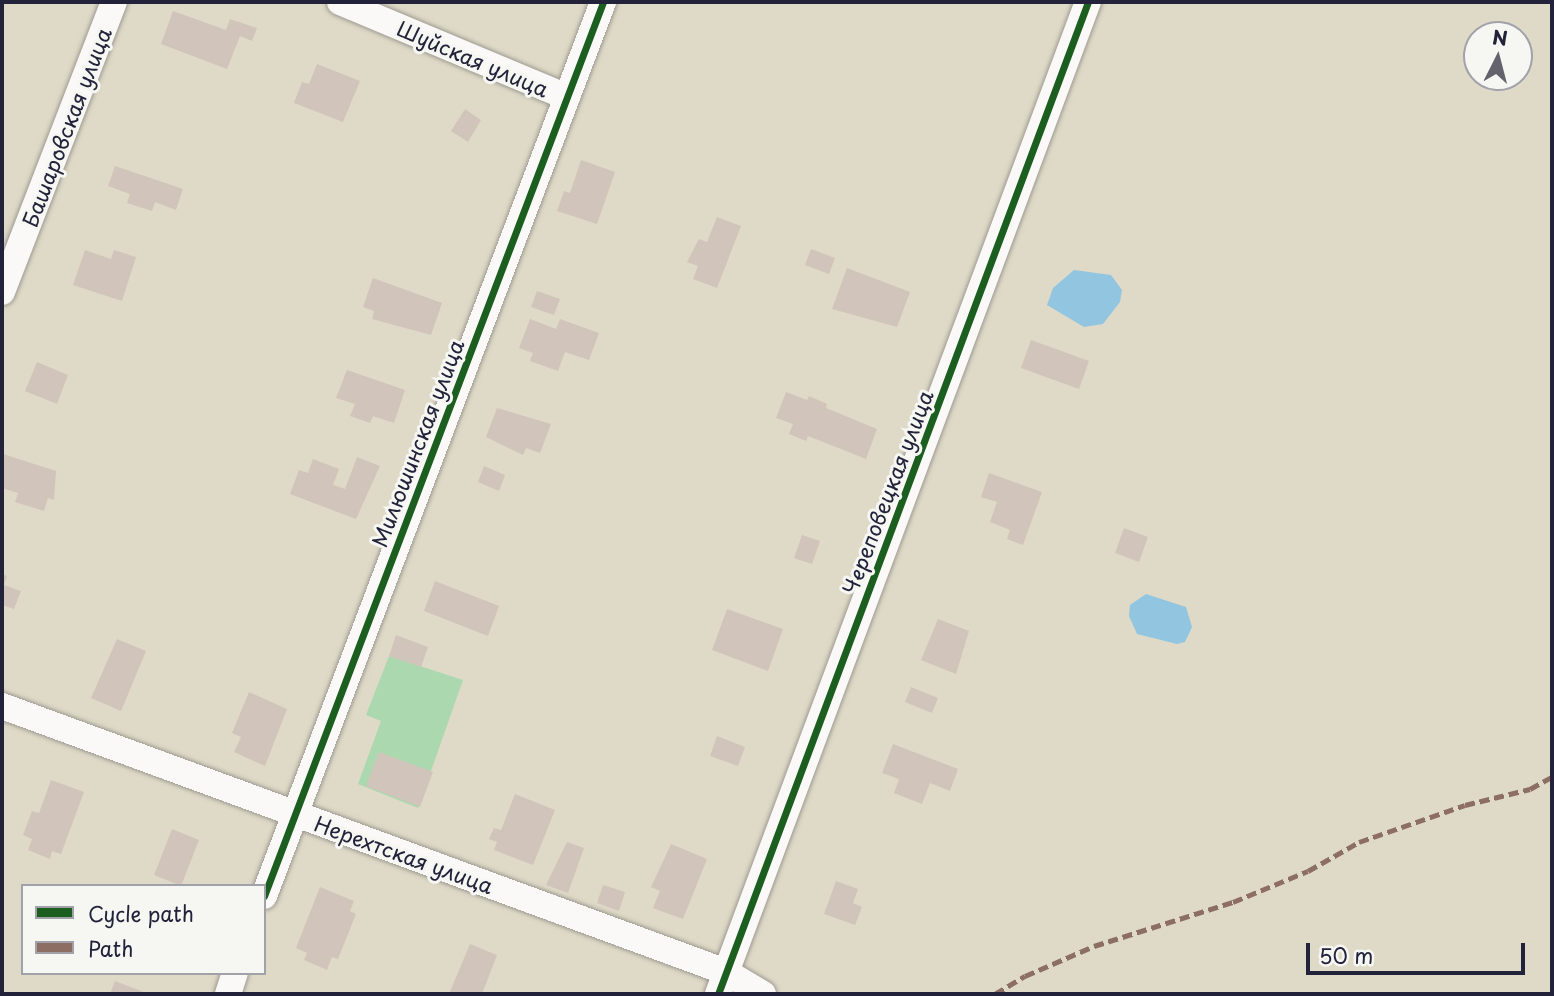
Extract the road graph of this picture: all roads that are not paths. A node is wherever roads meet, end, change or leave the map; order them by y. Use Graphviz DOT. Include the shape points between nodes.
graph roads {
  1 [pos="114,2"];
  2 [pos="340,2"];
  3 [pos="603,2"];
  4 [pos="1088,2"];
  5 [pos="567,97"];
  6 [pos="2,292"];
  7 [pos="2,706"];
  8 [pos="295,815"];
  9 [pos="266,891"];
  10 [pos="235,975"];
  11 [pos="722,983"];
  12 [pos="228,994"];
  13 [pos="763,994"];
  1 -- 6 [label="street, Башаровская улица"];
  2 -- 5 [label="street, Шуйская улица"];
  3 -- 5 [label="street, Милюшинская улица"];
  4 -- 11 [label="street, Череповецкая улица"];
  5 -- 8 [label="street, Милюшинская улица"];
  7 -- 8 [label="street, Нерехтская улица"];
  8 -- 9 [label="street, Милюшинская улица"];
  8 -- 11 [label="street, Нерехтская улица"];
  10 -- 12 [label="street"];
  11 -- 13 [label="street, Нерехтская улица"];
}
